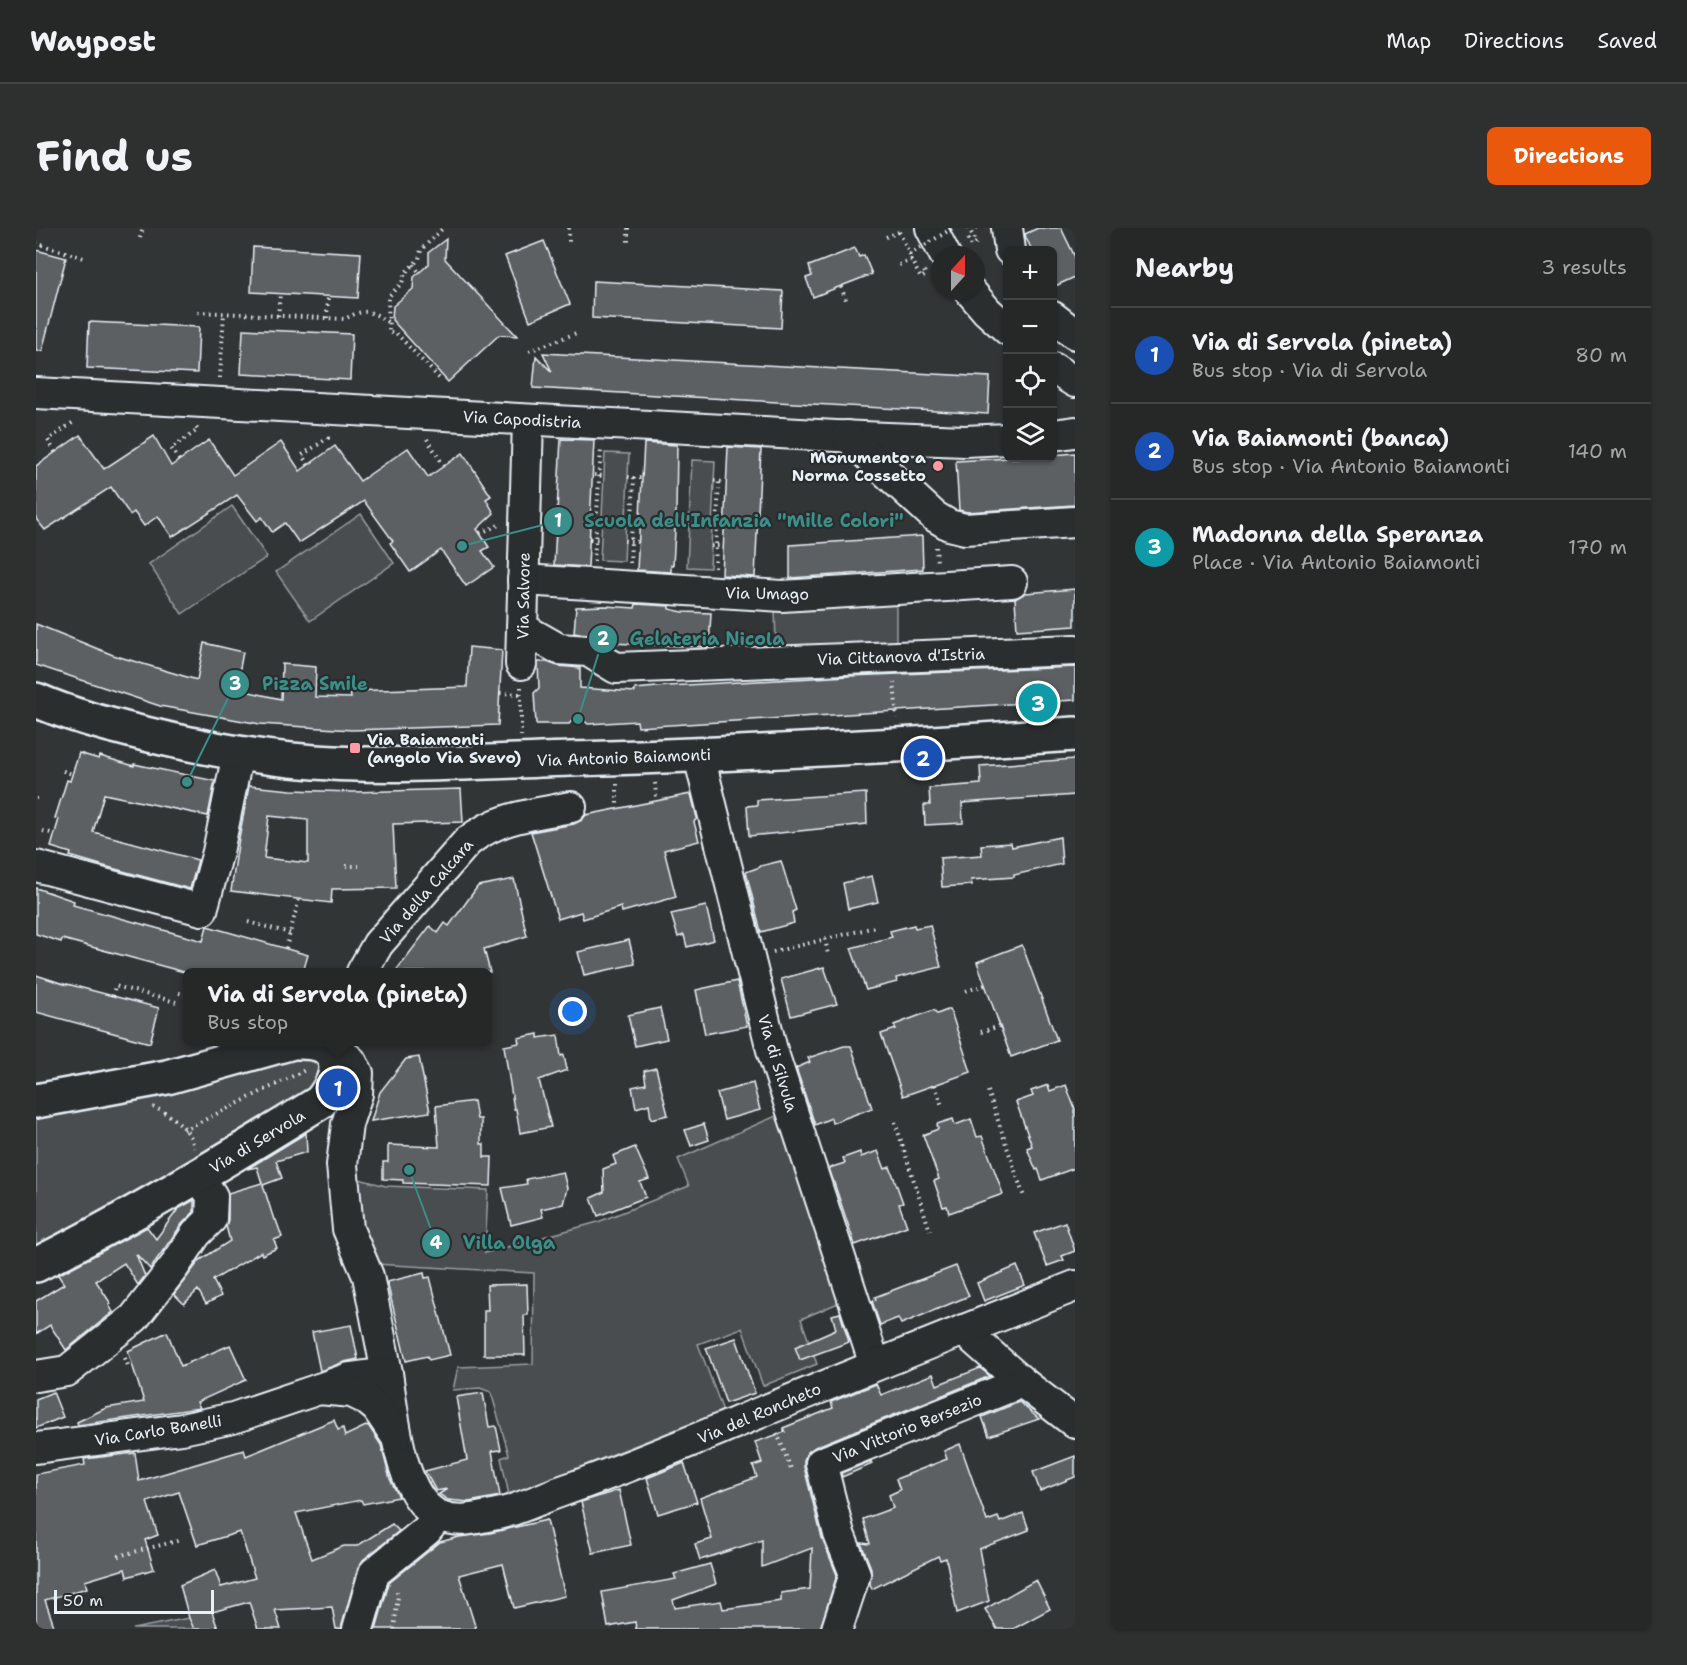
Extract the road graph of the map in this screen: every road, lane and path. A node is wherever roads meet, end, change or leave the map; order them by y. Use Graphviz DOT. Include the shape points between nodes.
graph roads {
  1 [pos="143,228"];
  2 [pos="443,228"];
  3 [pos="569,228"];
  4 [pos="628,228"];
  5 [pos="953,228"];
  6 [pos="961,228"];
  7 [pos="968,228"];
  8 [pos="1007,228"];
  9 [pos="886,237"];
  10 [pos="921,237"];
  11 [pos="140,238"];
  12 [pos="36,243"];
  13 [pos="628,245"];
  14 [pos="569,246"];
  15 [pos="1009,246"];
  16 [pos="927,258"];
  17 [pos="87,259"];
  18 [pos="413,264"];
  19 [pos="899,265"];
  20 [pos="419,272"];
  21 [pos="841,286"];
  22 [pos="280,294"];
  23 [pos="328,296"];
  24 [pos="978,300"];
  25 [pos="847,302"];
  26 [pos="198,312"];
  27 [pos="224,313"];
  28 [pos="278,316"];
  29 [pos="327,318"];
  30 [pos="1057,320"];
  31 [pos="389,323"];
  32 [pos="1003,325"];
  33 [pos="579,332"];
  34 [pos="1075,334"];
  35 [pos="529,351"];
  36 [pos="1057,371"];
  37 [pos="439,378"];
  38 [pos="1075,382"];
  39 [pos="220,384"];
  40 [pos="36,393"];
  41 [pos="77,420"];
  42 [pos="528,420"];
  43 [pos="198,430"];
  44 [pos="1075,432"];
  45 [pos="1057,434"];
  46 [pos="425,436"];
  47 [pos="848,436"];
  48 [pos="328,438"];
  49 [pos="1003,439"];
  50 [pos="601,444"];
  51 [pos="55,452"];
  52 [pos="179,460"];
  53 [pos="308,465"];
  54 [pos="444,466"];
  55 [pos="628,477"];
  56 [pos="634,478"];
  57 [pos="641,478"];
  58 [pos="719,482"];
  59 [pos="1075,522"];
  60 [pos="593,539"];
  61 [pos="602,540"];
  62 [pos="624,541"];
  63 [pos="631,542"];
  64 [pos="638,542"];
  65 [pos="711,546"];
  66 [pos="719,546"];
  67 [pos="936,546"];
  68 [pos="593,568"];
  69 [pos="629,570"];
  70 [pos="714,577"];
  71 [pos="523,580"];
  72 [pos="1012,582"];
  73 [pos="939,586"];
  74 [pos="522,628"];
  75 [pos="1075,650"];
  76 [pos="899,656"];
  77 [pos="521,679"];
  78 [pos="500,693"];
  79 [pos="36,700"];
  80 [pos="897,719"];
  81 [pos="1075,734"];
  82 [pos="521,737"];
  83 [pos="238,753"];
  84 [pos="699,756"];
  85 [pos="63,771"];
  86 [pos="72,774"];
  87 [pos="654,776"];
  88 [pos="616,777"];
  89 [pos="656,797"];
  90 [pos="617,804"];
  91 [pos="571,807"];
  92 [pos="43,831"];
  93 [pos="55,834"];
  94 [pos="36,866"];
  95 [pos="346,866"];
  96 [pos="359,866"];
  97 [pos="299,899"];
  98 [pos="248,922"];
  99 [pos="875,927"];
  100 [pos="290,933"];
  101 [pos="825,939"];
  102 [pos="286,948"];
  103 [pos="828,954"];
  104 [pos="749,958"];
  105 [pos="365,968"];
  106 [pos="985,985"];
  107 [pos="966,991"];
  108 [pos="179,993"];
  109 [pos="183,994"];
  110 [pos="113,996"];
  111 [pos="176,1002"];
  112 [pos="1000,1026"];
  113 [pos="981,1032"];
  114 [pos="276,1046"];
  115 [pos="322,1052"];
  116 [pos="935,1084"];
  117 [pos="988,1091"];
  118 [pos="36,1101"];
  119 [pos="151,1106"];
  120 [pos="942,1106"];
  121 [pos="895,1122"];
  122 [pos="184,1130"];
  123 [pos="197,1165"];
  124 [pos="1024,1197"];
  125 [pos="930,1231"];
  126 [pos="36,1265"];
  127 [pos="1075,1286"];
  128 [pos="963,1330"];
  129 [pos="875,1365"];
  130 [pos="387,1373"];
  131 [pos="36,1376"];
  132 [pos="1022,1382"];
  133 [pos="319,1389"];
  134 [pos="767,1409"];
  135 [pos="1075,1423"];
  136 [pos="397,1438"];
  137 [pos="36,1448"];
  138 [pos="791,1469"];
  139 [pos="438,1516"];
  140 [pos="181,1540"];
  141 [pos="118,1556"];
  142 [pos="358,1629"];
  143 [pos="837,1629"];
  1 -- 11 [label="path"];
  2 -- 18 [label="path"];
  3 -- 14 [label="path"];
  4 -- 13 [label="path"];
  5 -- 9 [label="path, bridge" via="910,254 899,232"];
  6 -- 7 [label="path" via="972,246 977,242"];
  8 -- 15 [label="street"];
  10 -- 16 [label="street"];
  10 -- 16 [label="path"];
  12 -- 17 [label="path"];
  16 -- 19 [label="path" via="926,275 921,278 911,260"];
  18 -- 20 [label="path"];
  18 -- 31 [label="path" via="388,297"];
  21 -- 25 [label="path"];
  22 -- 28 [label="path"];
  23 -- 29 [label="path"];
  24 -- 32 [label="street"];
  26 -- 27 [label="path"];
  27 -- 28 [label="path"];
  27 -- 39 [label="path"];
  28 -- 29 [label="path"];
  29 -- 31 [label="path" via="345,319 358,311 369,311"];
  30 -- 34 [label="street"];
  31 -- 37 [label="path" via="389,333 396,333"];
  33 -- 35 [label="path"];
  36 -- 38 [label="street"];
  40 -- 42 [label="street, Via Capodistria"];
  41 -- 51 [label="path" via="48,440"];
  42 -- 47 [label="street, Via Capodistria"];
  42 -- 71 [label="street, Via Salvore"];
  43 -- 52 [label="path" via="171,448"];
  44 -- 45 [label="street"];
  46 -- 54 [label="path"];
  47 -- 49 [label="street, Via Capodistria"];
  47 -- 59 [label="street" via="934,516 949,525 965,529"];
  48 -- 53 [label="path" via="302,455"];
  50 -- 60 [label="path"];
  55 -- 56 [label="path"];
  56 -- 57 [label="path"];
  56 -- 63 [label="path"];
  58 -- 66 [label="path"];
  60 -- 61 [label="path"];
  60 -- 68 [label="path"];
  62 -- 63 [label="path"];
  63 -- 64 [label="path"];
  63 -- 69 [label="path"];
  65 -- 66 [label="path"];
  66 -- 70 [label="path"];
  67 -- 73 [label="path"];
  71 -- 73 [label="street, Via Umago" via="782,596"];
  71 -- 74 [label="street, Via Salvore"];
  72 -- 73 [label="street, Via Umago"];
  74 -- 76 [label="street, Via Cittanova d'Istria" via="558,649 588,651 616,668"];
  74 -- 77 [label="street, Via Salvore"];
  75 -- 76 [label="street, Via Cittanova d'Istria"];
  76 -- 80 [label="path" via="902,682 892,682"];
  77 -- 78 [label="path"];
  77 -- 82 [label="path"];
  79 -- 83 [label="main road, Via Antonio Baiamonti" via="95,722"];
  81 -- 84 [label="main road, Via Antonio Baiamonti"];
  83 -- 84 [label="main road, Via Antonio Baiamonti" via="291,760 398,764"];
  83 -- 94 [label="street" via="202,910"];
  84 -- 104 [label="street, Via di Silvula"];
  85 -- 86 [label="path"];
  87 -- 89 [label="path"];
  88 -- 90 [label="path"];
  91 -- 105 [label="street, Via della Calcara" via="512,818 479,832 385,936"];
  92 -- 93 [label="path"];
  95 -- 96 [label="path"];
  97 -- 100 [label="path"];
  98 -- 100 [label="path"];
  99 -- 101 [label="path"];
  100 -- 102 [label="path"];
  101 -- 103 [label="path"];
  101 -- 104 [label="path"];
  104 -- 129 [label="street, Via di Silvula" via="772,1050"];
  106 -- 107 [label="path"];
  108 -- 109 [label="path"];
  110 -- 111 [label="path" via="115,986"];
  112 -- 113 [label="path"];
  114 -- 118 [label="main road" via="167,1077"];
  115 -- 122 [label="path"];
  115 -- 123 [label="main road, Via di Servola" via="334,1059 336,1074 320,1102"];
  115 -- 130 [label="street" via="338,1051 351,1060 358,1073 342,1165 348,1229 368,1276"];
  116 -- 120 [label="path"];
  117 -- 124 [label="path"];
  119 -- 122 [label="path" via="170,1114"];
  121 -- 125 [label="path"];
  122 -- 123 [label="path" via="193,1139"];
  123 -- 126 [label="main road, Via di Servola" via="93,1236"];
  123 -- 131 [label="street" via="212,1197 211,1219 134,1318 67,1371"];
  127 -- 128 [label="street, Via del Roncheto"];
  128 -- 129 [label="street, Via del Roncheto"];
  128 -- 132 [label="street"];
  129 -- 134 [label="street, Via del Roncheto"];
  130 -- 133 [label="street" via="350,1378"];
  130 -- 136 [label="street"];
  132 -- 135 [label="street"];
  132 -- 143 [label="street, Via Vittorio Bersezio" via="821,1463 839,1534 855,1574"];
  133 -- 136 [label="street, Via Carlo Banelli" via="352,1392 366,1399 377,1408"];
  133 -- 137 [label="street, Via Carlo Banelli" via="233,1418 182,1430"];
  134 -- 138 [label="path"];
  134 -- 139 [label="street, Via del Roncheto" via="617,1472 504,1512 462,1521"];
  136 -- 139 [label="street" via="411,1485"];
  139 -- 142 [label="street" via="427,1530 374,1573"];
  140 -- 141 [label="path"];
}
